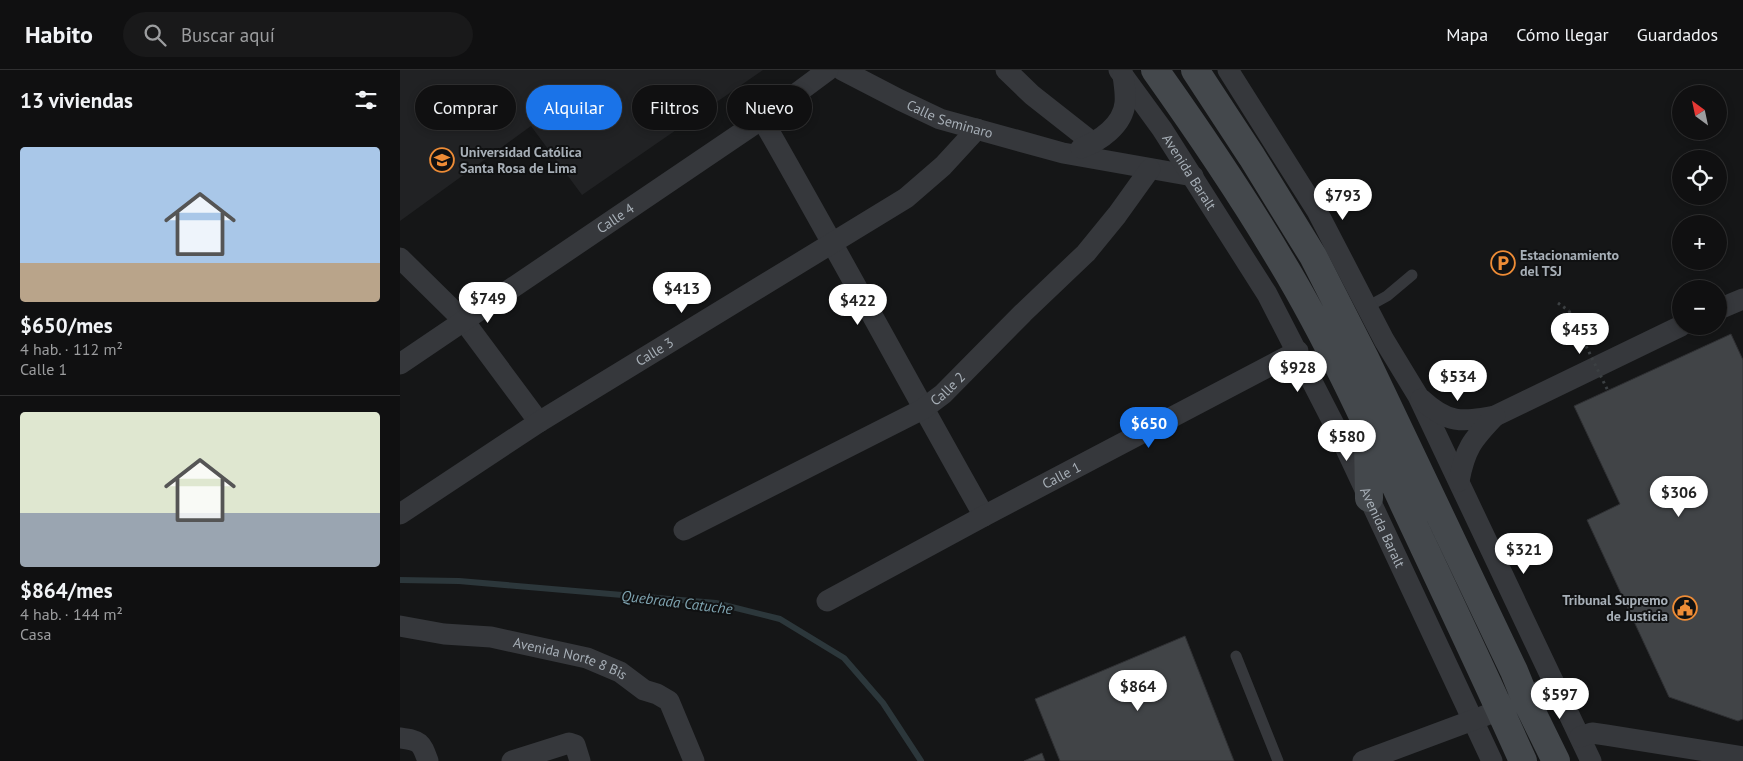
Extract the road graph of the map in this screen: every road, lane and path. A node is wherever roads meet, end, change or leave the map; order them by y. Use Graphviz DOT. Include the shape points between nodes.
graph roads {
  1 [pos="828,70"];
  2 [pos="842,70"];
  3 [pos="1006,70"];
  4 [pos="1155,70"];
  5 [pos="1195,70"];
  6 [pos="1228,70"];
  7 [pos="1121,72"];
  8 [pos="808,85"];
  9 [pos="976,129"];
  10 [pos="747,130"];
  11 [pos="768,130"];
  12 [pos="1093,143"];
  13 [pos="1063,153"];
  14 [pos="1150,169"];
  15 [pos="1193,176"];
  16 [pos="833,242"];
  17 [pos="400,258"];
  18 [pos="1412,275"];
  19 [pos="1743,299"];
  20 [pos="1558,303"];
  21 [pos="1727,306"];
  22 [pos="1367,307"];
  23 [pos="464,321"];
  24 [pos="1672,331"];
  25 [pos="1298,351"];
  26 [pos="400,364"];
  27 [pos="1608,390"];
  28 [pos="1418,396"];
  29 [pos="924,409"];
  30 [pos="1494,416"];
  31 [pos="539,422"];
  32 [pos="1368,426"];
  33 [pos="1459,481"];
  34 [pos="1369,498"];
  35 [pos="400,514"];
  36 [pos="984,516"];
  37 [pos="684,530"];
  38 [pos="827,601"];
  39 [pos="400,626"];
  40 [pos="1236,656"];
  41 [pos="1555,684"];
  42 [pos="1526,698"];
  43 [pos="1500,710"];
  44 [pos="1471,720"];
  45 [pos="1580,737"];
  46 [pos="400,738"];
  47 [pos="1743,757"];
  48 [pos="428,761"];
  49 [pos="512,761"];
  50 [pos="580,761"];
  51 [pos="694,761"];
  52 [pos="1278,761"];
  53 [pos="1363,761"];
  54 [pos="1492,761"];
  55 [pos="1523,761"];
  56 [pos="1556,761"];
  57 [pos="1591,761"];
  1 -- 8 [label="street, Calle 4"];
  2 -- 9 [label="street, Calle Seminaro" via="940,119"];
  3 -- 12 [label="street"];
  4 -- 32 [label="main road, Avenida Baralt" via="1282,261"];
  5 -- 42 [label="main road" via="1313,256 1416,463"];
  6 -- 22 [label="street" via="1316,211"];
  7 -- 12 [label="street" via="1125,102 1122,116"];
  7 -- 15 [label="street, Avenida Baralt"];
  9 -- 13 [label="street, Calle Seminaro"];
  9 -- 16 [label="street, Calle 3" via="943,166 906,198"];
  10 -- 23 [label="street, Calle 4"];
  11 -- 16 [label="street"];
  12 -- 13 [label="street"];
  13 -- 14 [label="street, Calle Seminaro"];
  14 -- 15 [label="street, Calle Seminaro"];
  14 -- 29 [label="street, Calle 2" via="1086,253"];
  15 -- 25 [label="street, Avenida Baralt" via="1267,294"];
  16 -- 29 [label="street"];
  16 -- 31 [label="street, Calle 3"];
  17 -- 23 [label="street"];
  18 -- 22 [label="lane" via="1388,296"];
  19 -- 21 [label="street"];
  20 -- 27 [label="path, bridge" via="1569,311"];
  22 -- 28 [label="street"];
  23 -- 26 [label="street, Calle 4"];
  23 -- 31 [label="street"];
  24 -- 30 [label="street"];
  25 -- 34 [label="street, Avenida Baralt"];
  25 -- 36 [label="street, Calle 1"];
  28 -- 30 [label="street" via="1434,411 1452,419 1468,421"];
  28 -- 33 [label="street"];
  29 -- 36 [label="street"];
  29 -- 37 [label="street, Calle 2"];
  30 -- 33 [label="street" via="1466,453"];
  31 -- 35 [label="street, Calle 3"];
  32 -- 34 [label="main road"];
  32 -- 43 [label="main road, Avenida Baralt"];
  33 -- 41 [label="street"];
  34 -- 44 [label="street, Avenida Baralt"];
  36 -- 38 [label="street, Calle 1"];
  39 -- 51 [label="street, Avenida Norte 8 Bis" via="444,634 491,636 587,658 620,672 644,690 669,701"];
  40 -- 52 [label="lane"];
  41 -- 42 [label="street"];
  41 -- 45 [label="street"];
  42 -- 43 [label="street"];
  42 -- 56 [label="main road"];
  43 -- 44 [label="street"];
  43 -- 55 [label="main road, Avenida Baralt"];
  44 -- 53 [label="street"];
  44 -- 54 [label="street, Avenida Baralt"];
  45 -- 47 [label="street" via="1592,733 1606,734"];
  45 -- 57 [label="street"];
  46 -- 48 [label="street" via="422,744"];
  49 -- 50 [label="street" via="569,743 575,745"];
}
